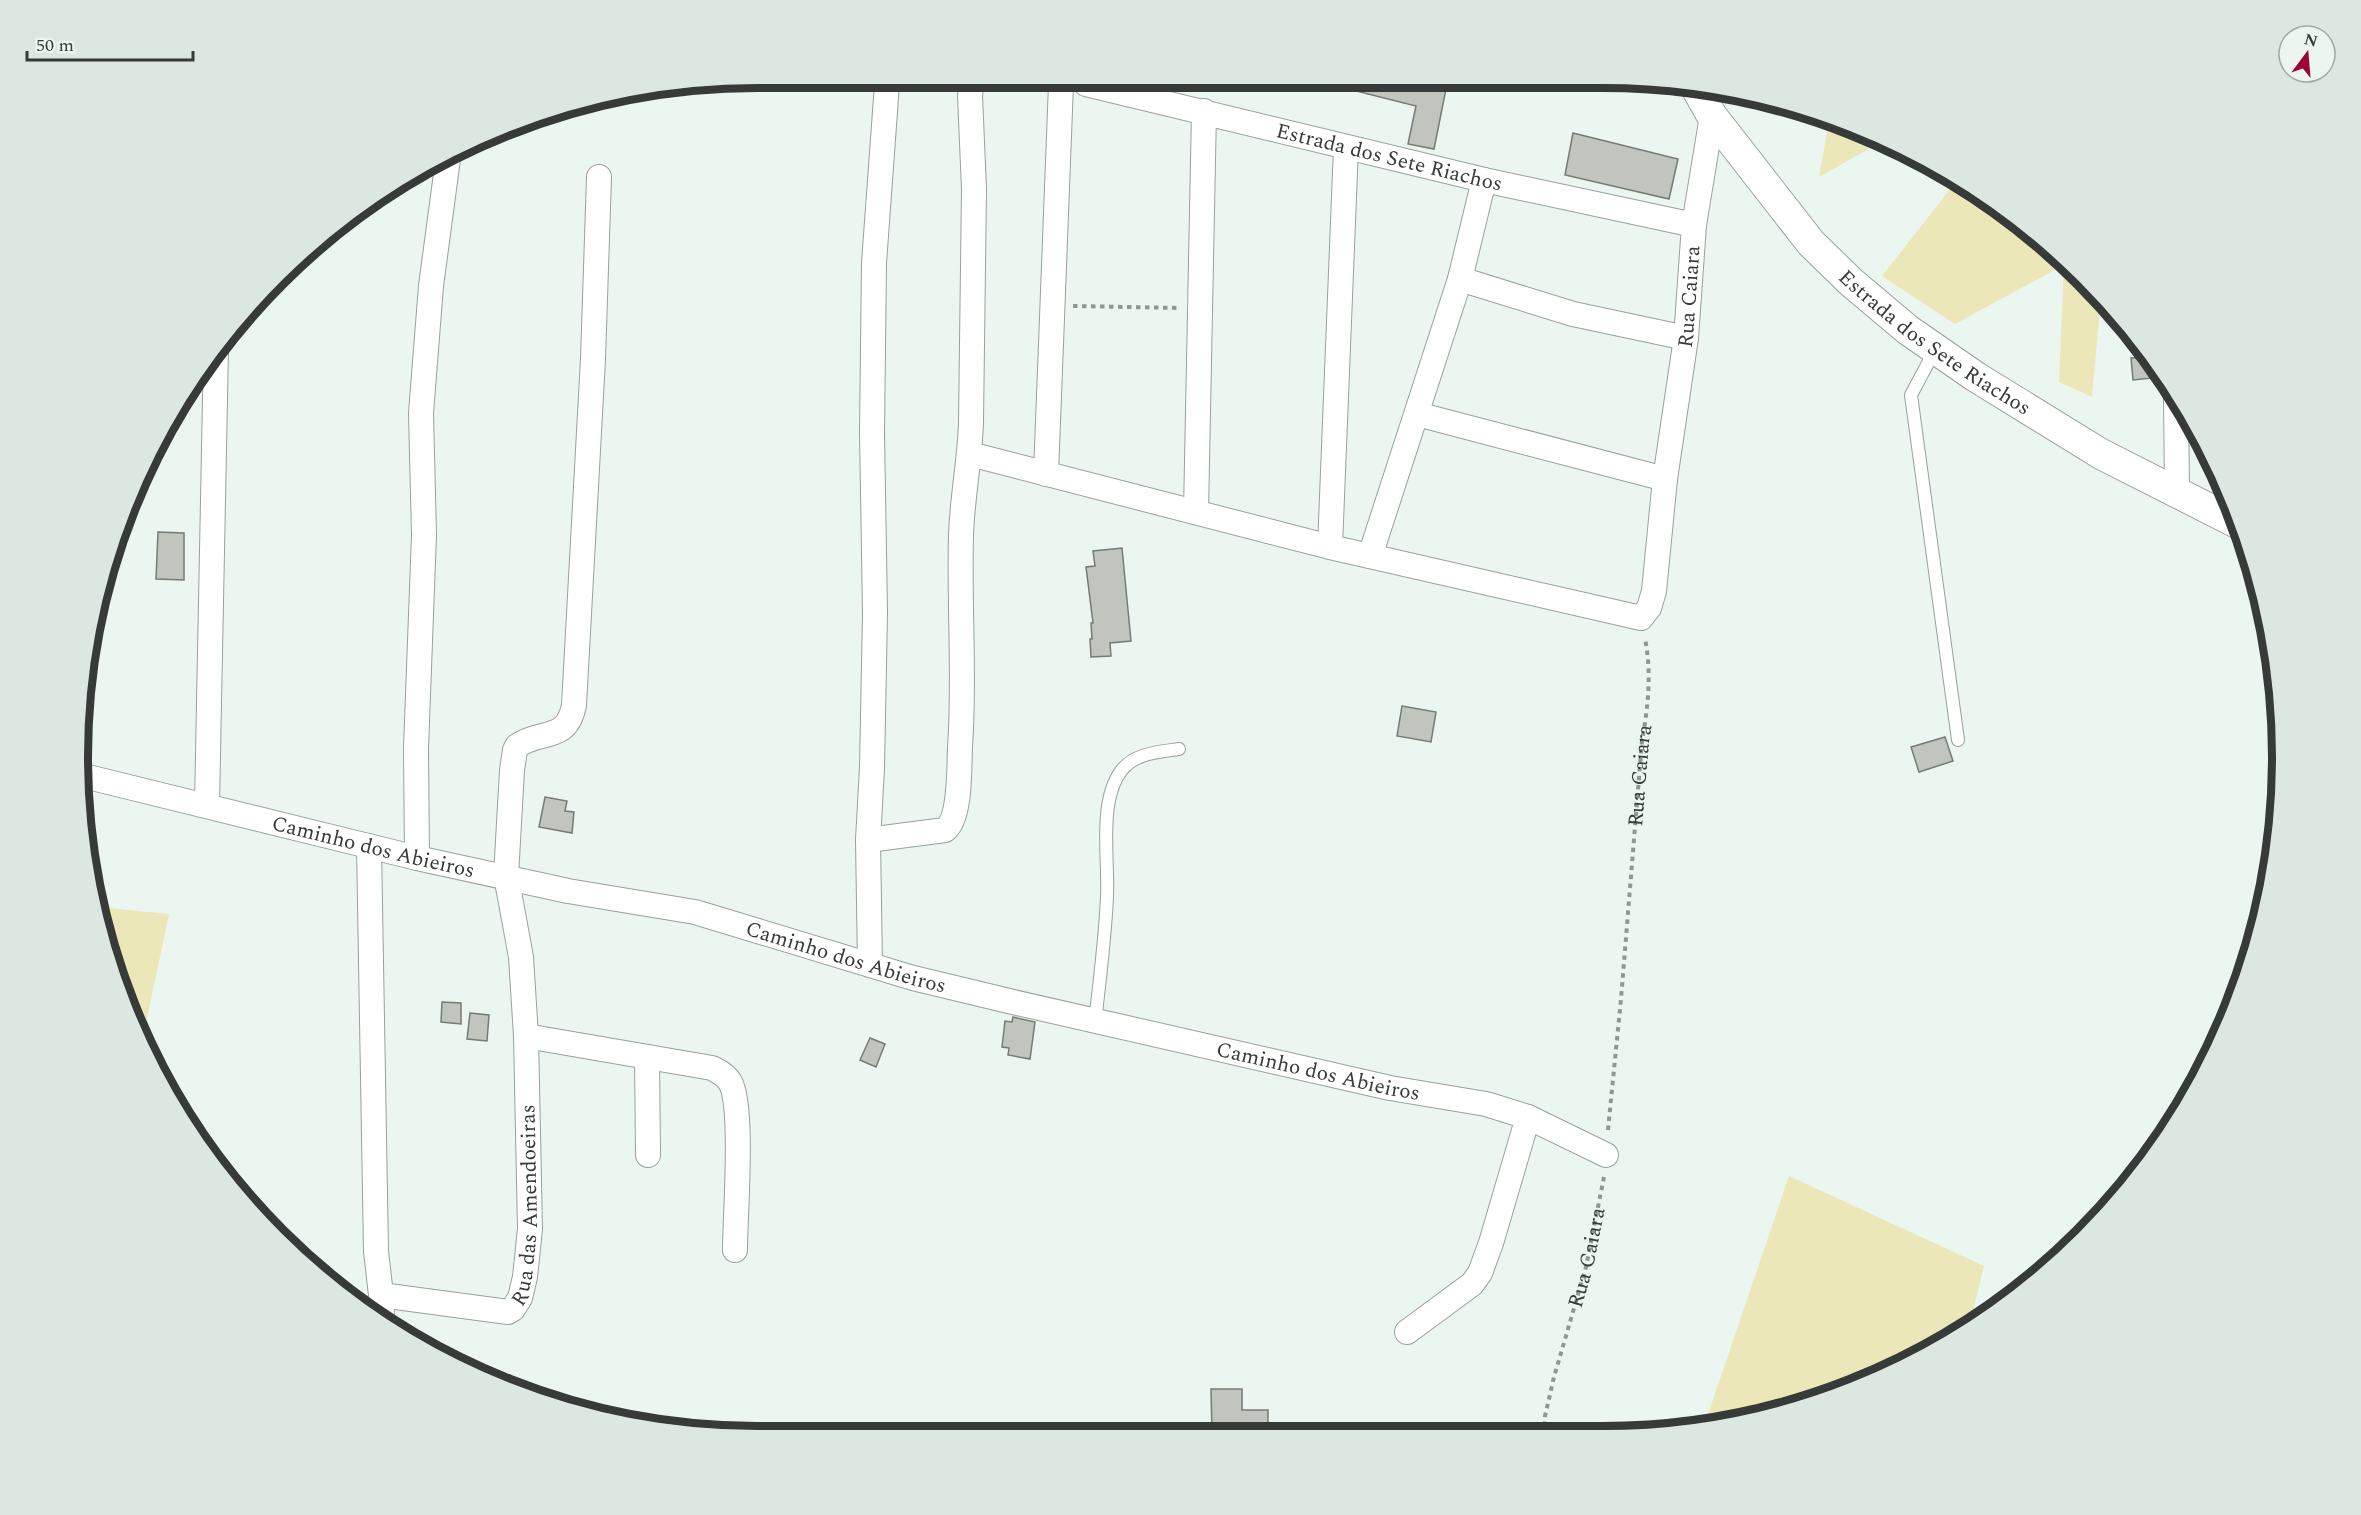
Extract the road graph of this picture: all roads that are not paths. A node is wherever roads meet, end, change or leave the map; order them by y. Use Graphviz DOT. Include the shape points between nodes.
graph roads {
  1 [pos="887,88"];
  2 [pos="971,88"];
  3 [pos="1061,88"];
  4 [pos="1103,88"];
  5 [pos="1700,96"];
  6 [pos="1204,111"];
  7 [pos="1712,116"];
  8 [pos="1346,147"];
  9 [pos="447,165"];
  10 [pos="599,177"];
  11 [pos="1484,180"];
  12 [pos="1694,225"];
  13 [pos="1460,279"];
  14 [pos="1686,339"];
  15 [pos="1935,349"];
  16 [pos="216,366"];
  17 [pos="2176,412"];
  18 [pos="1417,414"];
  19 [pos="970,454"];
  20 [pos="1046,474"];
  21 [pos="1665,479"];
  22 [pos="2177,493"];
  23 [pos="1196,512"];
  24 [pos="2228,519"];
  25 [pos="1330,547"];
  26 [pos="1370,556"];
  27 [pos="1958,740"];
  28 [pos="1179,749"];
  29 [pos="89,777"];
  30 [pos="207,805"];
  31 [pos="868,840"];
  32 [pos="369,846"];
  33 [pos="417,858"];
  34 [pos="506,876"];
  35 [pos="870,965"];
  36 [pos="1095,1021"];
  37 [pos="526,1036"];
  38 [pos="647,1057"];
  39 [pos="1528,1117"];
  40 [pos="648,1155"];
  41 [pos="1606,1155"];
  42 [pos="735,1250"];
  43 [pos="382,1307"];
  44 [pos="1407,1332"];
  1 -- 31 [label="street" via="874,263 875,614"];
  2 -- 19 [label="street" via="974,189"];
  3 -- 20 [label="street"];
  4 -- 6 [label="street, Estrada dos Sete Riachos"];
  5 -- 7 [label="street, Estrada dos Sete Riachos"];
  6 -- 8 [label="street, Estrada dos Sete Riachos"];
  6 -- 23 [label="street"];
  7 -- 12 [label="street, Rua Caiara"];
  7 -- 15 [label="street, Estrada dos Sete Riachos" via="1811,243 1851,282"];
  8 -- 11 [label="street, Estrada dos Sete Riachos"];
  8 -- 25 [label="street"];
  9 -- 33 [label="street" via="431,286 422,413 424,535 416,748"];
  10 -- 34 [label="street, Rua das Amendoeiras" via="574,705 570,720 562,729 521,743 515,750"];
  11 -- 12 [label="street, Estrada dos Sete Riachos"];
  11 -- 13 [label="street"];
  12 -- 14 [label="street, Rua Caiara"];
  13 -- 14 [label="street" via="1573,314"];
  13 -- 18 [label="street"];
  14 -- 21 [label="street, Rua Caiara"];
  15 -- 22 [label="street, Estrada dos Sete Riachos" via="2101,454"];
  15 -- 27 [label="lane" via="1911,395"];
  16 -- 30 [label="street"];
  17 -- 22 [label="street"];
  18 -- 21 [label="street"];
  18 -- 26 [label="street"];
  19 -- 20 [label="street"];
  19 -- 31 [label="street" via="963,498 962,713 954,819 939,831"];
  20 -- 23 [label="street"];
  21 -- 26 [label="street, Rua Caiara" via="1654,591 1641,618"];
  22 -- 24 [label="street, Estrada dos Sete Riachos"];
  23 -- 25 [label="street"];
  25 -- 26 [label="street"];
  28 -- 36 [label="lane" via="1145,754 1130,762 1114,783 1109,800 1107,897"];
  29 -- 30 [label="street, Caminho dos Abieiros"];
  30 -- 32 [label="street, Caminho dos Abieiros"];
  31 -- 35 [label="street"];
  32 -- 33 [label="street, Caminho dos Abieiros"];
  32 -- 43 [label="street, Rua das Amendoeiras" via="376,1251"];
  33 -- 34 [label="street, Caminho dos Abieiros"];
  34 -- 35 [label="street, Caminho dos Abieiros" via="568,891 695,912"];
  34 -- 37 [label="street, Rua das Amendoeiras" via="521,957"];
  35 -- 36 [label="street, Caminho dos Abieiros"];
  36 -- 39 [label="street, Caminho dos Abieiros" via="1390,1088 1486,1104"];
  37 -- 38 [label="street"];
  37 -- 43 [label="street, Rua das Amendoeiras" via="530,1229 525,1277 517,1304 501,1313"];
  38 -- 40 [label="street"];
  38 -- 42 [label="street" via="712,1068 731,1083 737,1121"];
  39 -- 41 [label="street, Caminho dos Abieiros"];
  39 -- 44 [label="street" via="1480,1273 1472,1284"];
}
